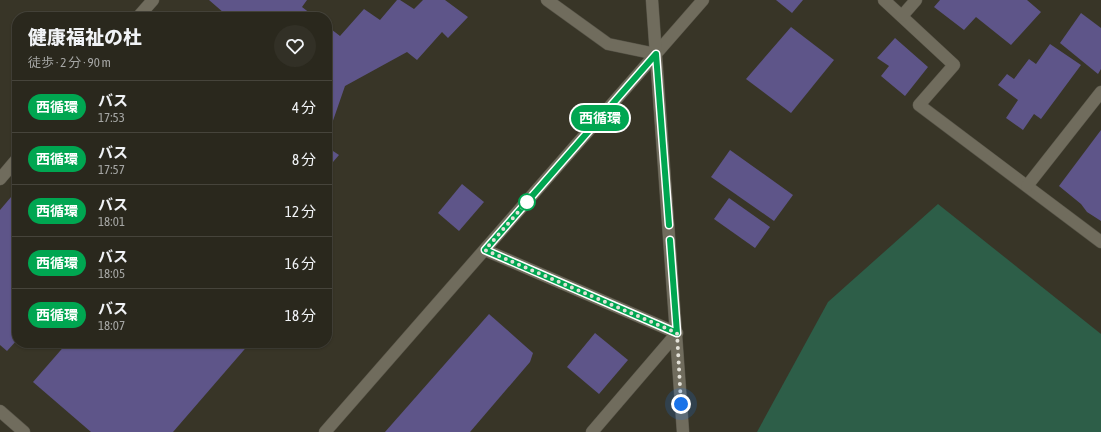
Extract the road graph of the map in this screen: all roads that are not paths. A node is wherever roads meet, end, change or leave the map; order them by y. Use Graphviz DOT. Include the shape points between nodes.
graph roads {
  1 [pos="153,0"];
  2 [pos="547,0"];
  3 [pos="652,0"];
  4 [pos="703,0"];
  5 [pos="884,0"];
  6 [pos="916,0"];
  7 [pos="142,12"];
  8 [pos="902,16"];
  9 [pos="656,54"];
  10 [pos="1101,92"];
  11 [pos="12,165"];
  12 [pos="0,179"];
  13 [pos="1027,186"];
  14 [pos="1101,242"];
  15 [pos="485,250"];
  16 [pos="677,333"];
  17 [pos="0,412"];
  18 [pos="24,432"];
  19 [pos="326,432"];
  20 [pos="592,432"];
  21 [pos="683,432"];
  1 -- 7 [label="street"];
  2 -- 9 [label="street" via="608,44"];
  3 -- 9 [label="street"];
  4 -- 9 [label="street"];
  5 -- 8 [label="street"];
  6 -- 8 [label="street"];
  8 -- 13 [label="street" via="954,65 919,105"];
  9 -- 15 [label="street"];
  9 -- 16 [label="street"];
  10 -- 13 [label="street"];
  11 -- 12 [label="street"];
  13 -- 14 [label="street"];
  15 -- 16 [label="street"];
  15 -- 19 [label="street"];
  16 -- 20 [label="street"];
  16 -- 21 [label="street"];
  17 -- 18 [label="street"];
}
